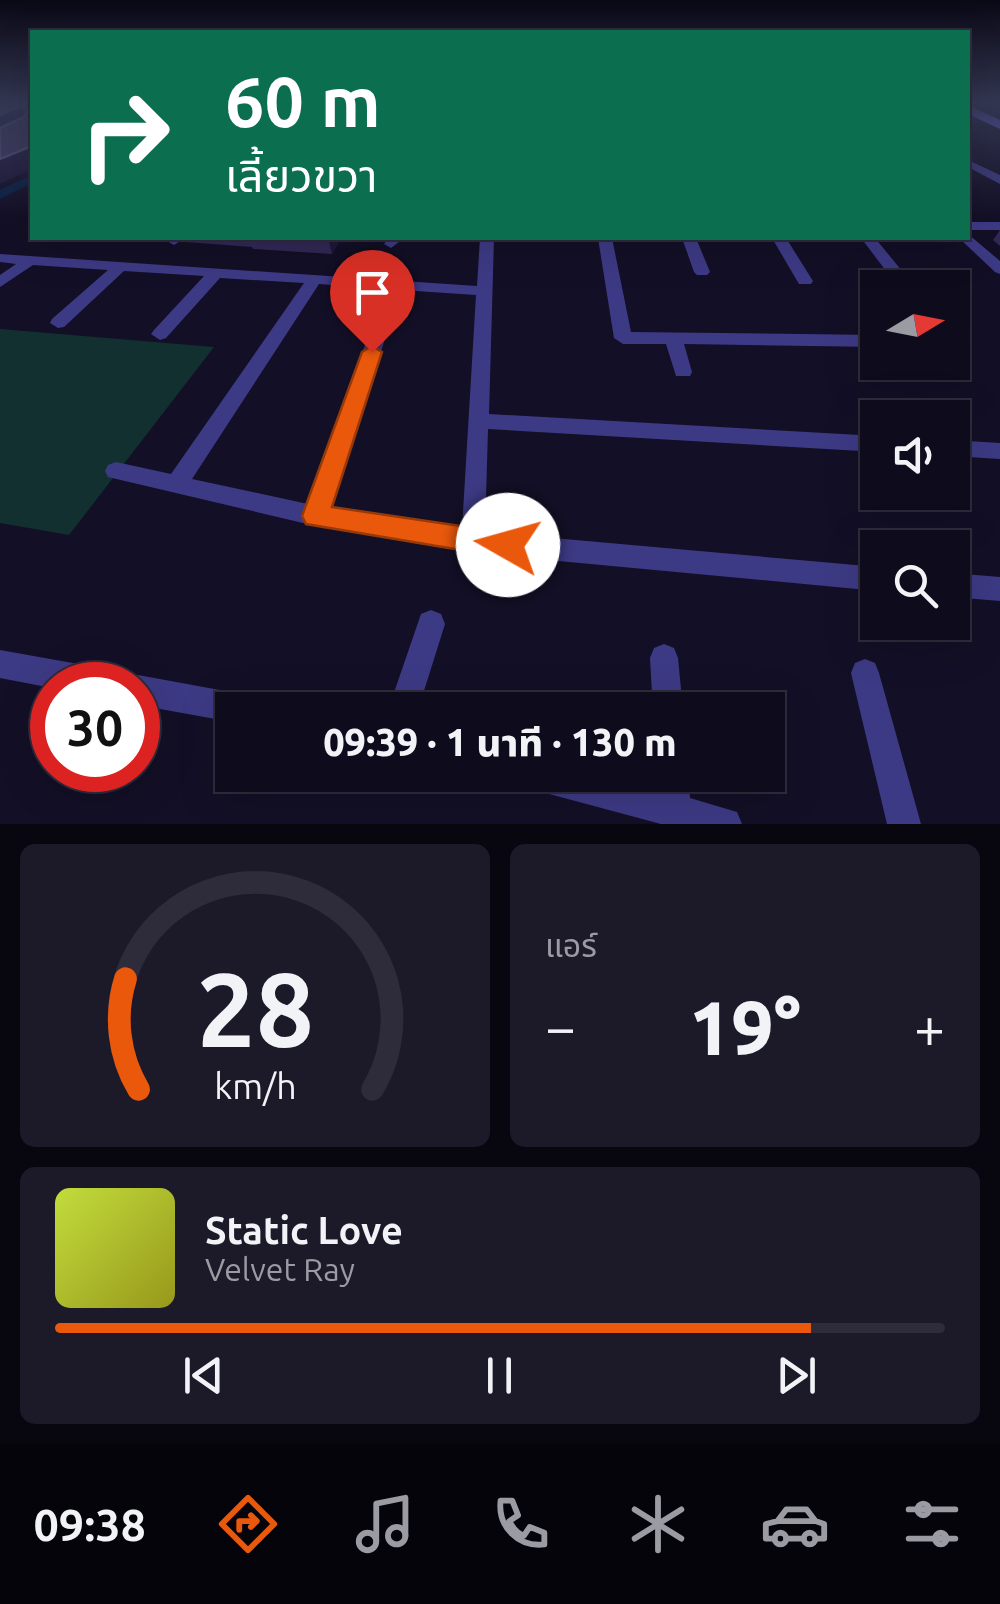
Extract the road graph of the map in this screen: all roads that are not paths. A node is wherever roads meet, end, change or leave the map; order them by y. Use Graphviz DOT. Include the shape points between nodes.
graph roads {
  1 [pos="970,164"];
  2 [pos="1000,180"];
  3 [pos="970,226"];
  4 [pos="1000,226"];
  5 [pos="487,240"];
  6 [pos="605,240"];
  7 [pos="690,240"];
  8 [pos="780,240"];
  9 [pos="870,240"];
  10 [pos="968,240"];
  11 [pos="0,258"];
  12 [pos="30,260"];
  13 [pos="119,268"];
  14 [pos="1000,269"];
  15 [pos="894,270"];
  16 [pos="702,272"];
  17 [pos="216,274"];
  18 [pos="314,280"];
  19 [pos="806,281"];
  20 [pos="0,282"];
  21 [pos="394,287"];
  22 [pos="484,290"];
  23 [pos="58,324"];
  24 [pos="160,334"];
  25 [pos="674,341"];
  26 [pos="860,341"];
  27 [pos="683,372"];
  28 [pos="478,421"];
  29 [pos="860,443"];
  30 [pos="970,449"];
  31 [pos="1000,451"];
  32 [pos="116,471"];
  33 [pos="176,485"];
  34 [pos="316,516"];
  35 [pos="473,542"];
  36 [pos="860,577"];
  37 [pos="970,586"];
  38 [pos="1000,589"];
  39 [pos="431,624"];
  40 [pos="664,658"];
  41 [pos="0,664"];
  42 [pos="30,670"];
  43 [pos="865,673"];
  44 [pos="409,692"];
  45 [pos="667,692"];
  46 [pos="160,694"];
  47 [pos="215,704"];
  48 [pos="604,792"];
  49 [pos="673,792"];
  50 [pos="674,810"];
  51 [pos="725,824"];
  52 [pos="904,824"];
  1 -- 2 [label="street"];
  3 -- 4 [label="street"];
  5 -- 22 [label="street"];
  6 -- 25 [label="street" via="619,332 631,341"];
  7 -- 16 [label="street"];
  8 -- 19 [label="street"];
  9 -- 15 [label="street"];
  10 -- 14 [label="street"];
  11 -- 12 [label="street"];
  12 -- 13 [label="street"];
  12 -- 20 [label="street"];
  13 -- 17 [label="street"];
  13 -- 23 [label="street"];
  17 -- 18 [label="street"];
  17 -- 24 [label="street"];
  18 -- 21 [label="street"];
  18 -- 33 [label="street"];
  21 -- 22 [label="street"];
  21 -- 34 [label="street"];
  22 -- 28 [label="street"];
  25 -- 26 [label="street"];
  25 -- 27 [label="street"];
  28 -- 29 [label="street"];
  28 -- 35 [label="street"];
  30 -- 31 [label="street"];
  32 -- 33 [label="street"];
  33 -- 34 [label="street"];
  34 -- 35 [label="street"];
  35 -- 36 [label="street"];
  37 -- 38 [label="street"];
  39 -- 44 [label="street"];
  40 -- 45 [label="street"];
  41 -- 42 [label="street"];
  43 -- 52 [label="street"];
  46 -- 47 [label="street"];
  48 -- 50 [label="street"];
  49 -- 50 [label="street"];
  50 -- 51 [label="street"];
}
